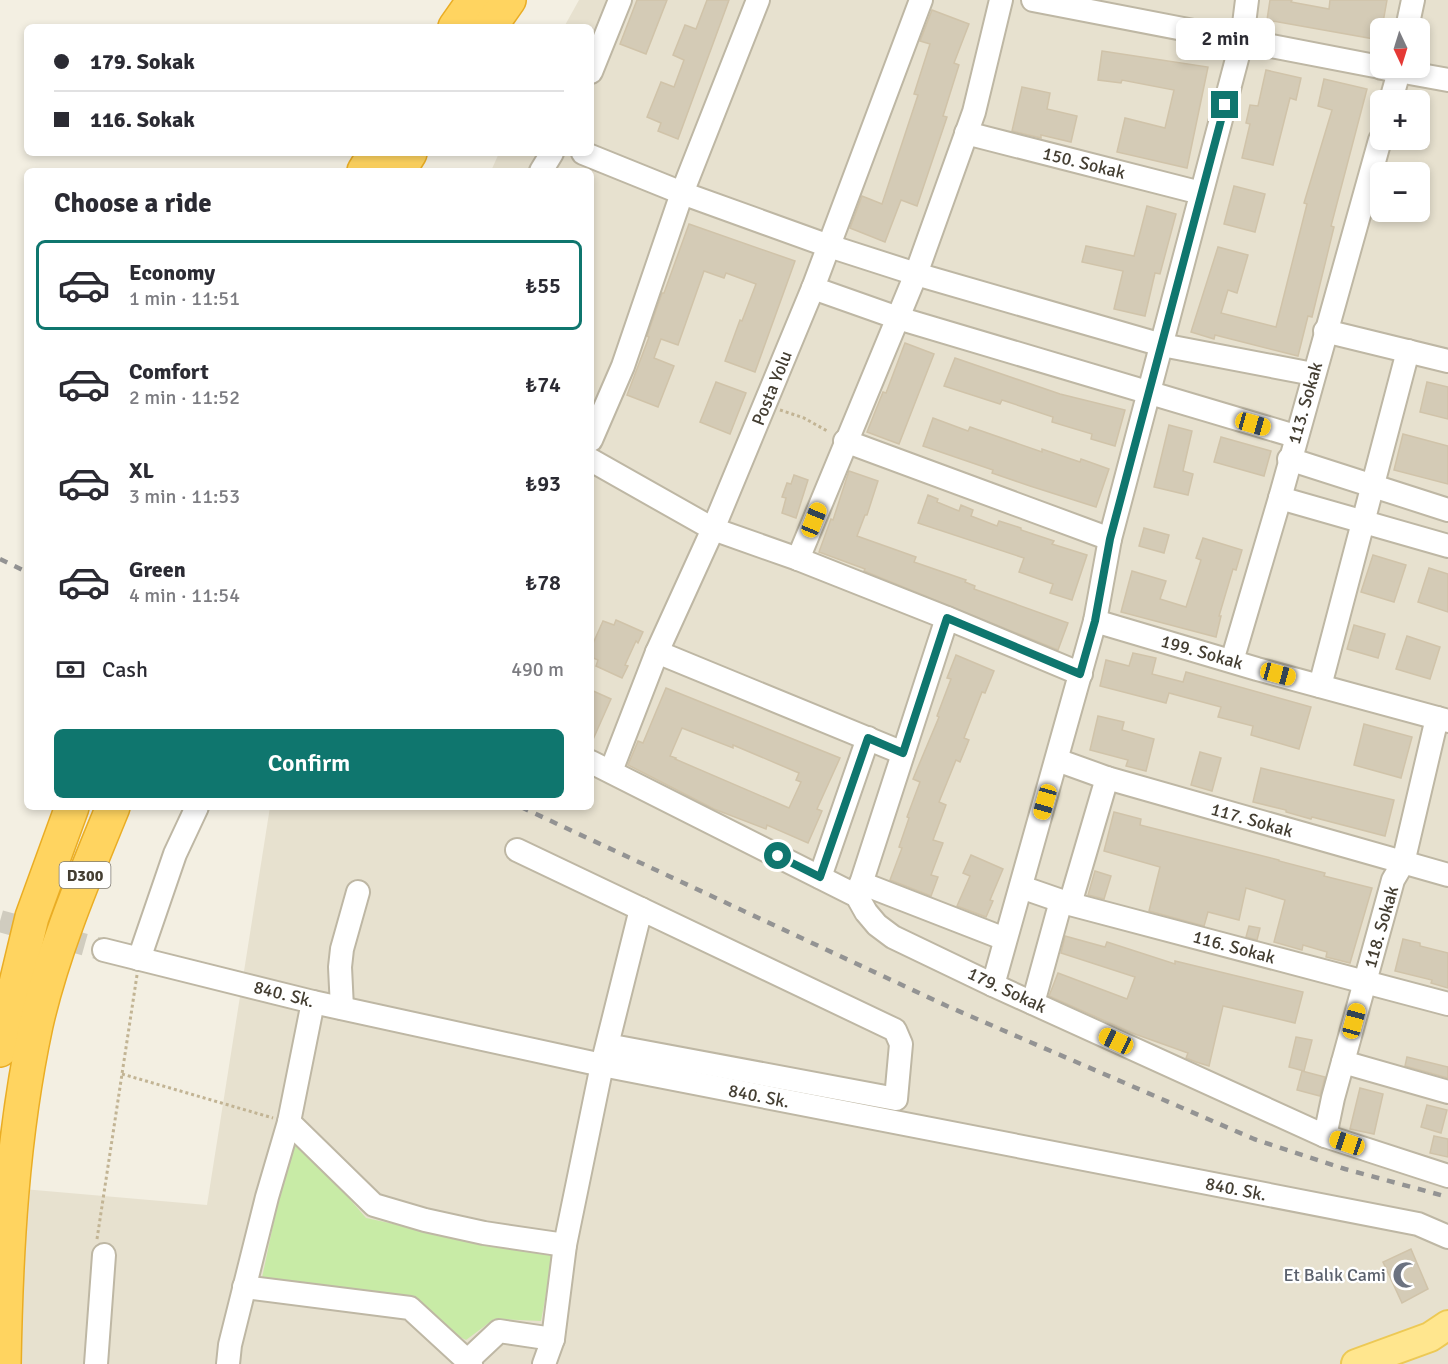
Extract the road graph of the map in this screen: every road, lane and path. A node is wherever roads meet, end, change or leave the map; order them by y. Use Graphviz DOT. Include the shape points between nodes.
graph roads {
  1 [pos="474,0"];
  2 [pos="509,0"];
  3 [pos="620,0"];
  4 [pos="758,0"];
  5 [pos="921,0"];
  6 [pos="1001,0"];
  7 [pos="1034,0"];
  8 [pos="1247,0"];
  9 [pos="1413,0"];
  10 [pos="1098,6"];
  11 [pos="1409,18"];
  12 [pos="457,24"];
  13 [pos="492,24"];
  14 [pos="1242,40"];
  15 [pos="1370,64"];
  16 [pos="594,65"];
  17 [pos="1430,76"];
  18 [pos="1448,80"];
  19 [pos="966,133"];
  20 [pos="1377,150"];
  21 [pos="590,156"];
  22 [pos="682,193"];
  23 [pos="1201,193"];
  24 [pos="829,246"];
  25 [pos="916,274"];
  26 [pos="813,288"];
  27 [pos="898,318"];
  28 [pos="1325,331"];
  29 [pos="1162,345"];
  30 [pos="1408,351"];
  31 [pos="1448,361"];
  32 [pos="1313,374"];
  33 [pos="1148,394"];
  34 [pos="764,405"];
  35 [pos="594,433"];
  36 [pos="1296,436"];
  37 [pos="845,441"];
  38 [pos="1289,459"];
  39 [pos="594,462"];
  40 [pos="1372,485"];
  41 [pos="1280,498"];
  42 [pos="1448,510"];
  43 [pos="1363,522"];
  44 [pos="713,528"];
  45 [pos="1110,539"];
  46 [pos="1448,546"];
  47 [pos="798,559"];
  48 [pos="947,618"];
  49 [pos="1095,621"];
  50 [pos="657,652"];
  51 [pos="1232,661"];
  52 [pos="1080,674"];
  53 [pos="1320,686"];
  54 [pos="1442,719"];
  55 [pos="868,738"];
  56 [pos="903,753"];
  57 [pos="1057,760"];
  58 [pos="601,766"];
  59 [pos="1107,778"];
  60 [pos="71,810"];
  61 [pos="112,810"];
  62 [pos="196,810"];
  63 [pos="517,850"];
  64 [pos="1403,863"];
  65 [pos="1448,875"];
  66 [pos="820,877"];
  67 [pos="1021,887"];
  68 [pos="859,889"];
  69 [pos="358,892"];
  70 [pos="1066,902"];
  71 [pos="641,909"];
  72 [pos="1005,939"];
  73 [pos="104,950"];
  74 [pos="139,959"];
  75 [pos="1365,981"];
  76 [pos="993,985"];
  77 [pos="313,1002"];
  78 [pos="1033,1003"];
  79 [pos="1448,1004"];
  80 [pos="342,1008"];
  81 [pos="0,1050"];
  82 [pos="605,1055"];
  83 [pos="1343,1062"];
  84 [pos="122,1074"];
  85 [pos="1448,1092"];
  86 [pos="289,1122"];
  87 [pos="1325,1136"];
  88 [pos="1448,1176"];
  89 [pos="1448,1237"];
  90 [pos="565,1245"];
  91 [pos="101,1249"];
  92 [pos="244,1287"];
  93 [pos="1448,1325"];
  94 [pos="554,1339"];
  95 [pos="469,1362"];
  96 [pos="1367,1363"];
  97 [pos="4,1364"];
  98 [pos="96,1364"];
  99 [pos="228,1364"];
  100 [pos="544,1364"];
  1 -- 12 [label="highway"];
  2 -- 13 [label="highway"];
  3 -- 16 [label="street"];
  4 -- 22 [label="street"];
  5 -- 24 [label="street, Posta Yolu"];
  6 -- 19 [label="street"];
  7 -- 10 [label="street"];
  8 -- 14 [label="street"];
  9 -- 11 [label="street"];
  10 -- 14 [label="street"];
  14 -- 15 [label="street"];
  14 -- 23 [label="street"];
  17 -- 18 [label="street"];
  19 -- 23 [label="street, 150. Sokak"];
  19 -- 25 [label="street"];
  20 -- 28 [label="street, 113. Sokak"];
  21 -- 22 [label="street"];
  22 -- 24 [label="street"];
  22 -- 35 [label="street" via="623,366"];
  23 -- 29 [label="street"];
  24 -- 25 [label="street"];
  24 -- 26 [label="street, Posta Yolu"];
  25 -- 27 [label="street"];
  25 -- 29 [label="street"];
  26 -- 27 [label="street"];
  26 -- 34 [label="street, Posta Yolu"];
  27 -- 33 [label="street"];
  27 -- 37 [label="street"];
  28 -- 30 [label="street"];
  28 -- 32 [label="street, 113. Sokak"];
  29 -- 32 [label="street"];
  29 -- 33 [label="street"];
  30 -- 31 [label="street"];
  30 -- 40 [label="street"];
  32 -- 36 [label="street, 113. Sokak"];
  33 -- 36 [label="street"];
  33 -- 45 [label="street"];
  34 -- 37 [label="path" via="804,418"];
  34 -- 44 [label="street, Posta Yolu"];
  36 -- 38 [label="street, 113. Sokak"];
  37 -- 45 [label="street"];
  37 -- 47 [label="street"];
  38 -- 40 [label="street"];
  38 -- 41 [label="street, 113. Sokak"];
  39 -- 44 [label="street"];
  40 -- 42 [label="street"];
  40 -- 43 [label="street"];
  41 -- 43 [label="street"];
  41 -- 51 [label="street, 113. Sokak"];
  43 -- 46 [label="street"];
  43 -- 53 [label="street"];
  44 -- 47 [label="street"];
  44 -- 50 [label="street, Posta Yolu"];
  45 -- 49 [label="street"];
  47 -- 48 [label="street"];
  48 -- 52 [label="street"];
  48 -- 56 [label="street"];
  49 -- 51 [label="street, 199. Sokak"];
  49 -- 52 [label="street"];
  50 -- 55 [label="street"];
  50 -- 58 [label="street, Posta Yolu"];
  51 -- 53 [label="street, 199. Sokak"];
  52 -- 57 [label="street"];
  53 -- 54 [label="street, 199. Sokak"];
  54 -- 64 [label="street, 118. Sokak"];
  55 -- 56 [label="street"];
  55 -- 66 [label="street"];
  56 -- 68 [label="street"];
  57 -- 59 [label="street, 117. Sokak"];
  57 -- 67 [label="street"];
  58 -- 66 [label="street, 179. Sokak"];
  59 -- 64 [label="street, 117. Sokak"];
  59 -- 70 [label="street"];
  60 -- 81 [label="highway, D300" via="32,917"];
  61 -- 97 [label="highway, D300" via="72,907 36,1024 15,1144"];
  62 -- 74 [label="street" via="175,854"];
  63 -- 71 [label="street"];
  64 -- 65 [label="street, 117. Sokak"];
  64 -- 75 [label="street, 118. Sokak" via="1393,880"];
  66 -- 68 [label="street, 179. Sokak"];
  67 -- 70 [label="street, 116. Sokak"];
  67 -- 72 [label="street"];
  68 -- 72 [label="street"];
  68 -- 76 [label="street, 179. Sokak" via="866,912 893,937"];
  69 -- 80 [label="street" via="342,949"];
  70 -- 75 [label="street, 116. Sokak"];
  70 -- 78 [label="street"];
  71 -- 82 [label="street"];
  71 -- 82 [label="street" via="895,1030 901,1044 896,1099"];
  72 -- 76 [label="street"];
  73 -- 74 [label="street, 840. Sk."];
  74 -- 77 [label="street, 840. Sk."];
  74 -- 84 [label="path"];
  75 -- 79 [label="street, 116. Sokak"];
  75 -- 83 [label="street, 118. Sokak"];
  76 -- 78 [label="street, 179. Sokak"];
  77 -- 80 [label="street, 840. Sk."];
  77 -- 86 [label="street"];
  78 -- 87 [label="street, 179. Sokak"];
  80 -- 82 [label="street, 840. Sk."];
  82 -- 89 [label="street, 840. Sk." via="1418,1224"];
  82 -- 90 [label="street"];
  83 -- 85 [label="street"];
  83 -- 87 [label="street, 118. Sokak"];
  84 -- 86 [label="path"];
  84 -- 91 [label="path"];
  86 -- 90 [label="street" via="374,1205 484,1233"];
  86 -- 92 [label="street"];
  87 -- 88 [label="street, 179. Sokak"];
  90 -- 94 [label="street"];
  91 -- 98 [label="street"];
  92 -- 95 [label="street" via="410,1308"];
  92 -- 99 [label="street"];
  93 -- 96 [label="main road" via="1430,1337"];
  94 -- 95 [label="street" via="499,1331"];
  94 -- 100 [label="street"];
}
